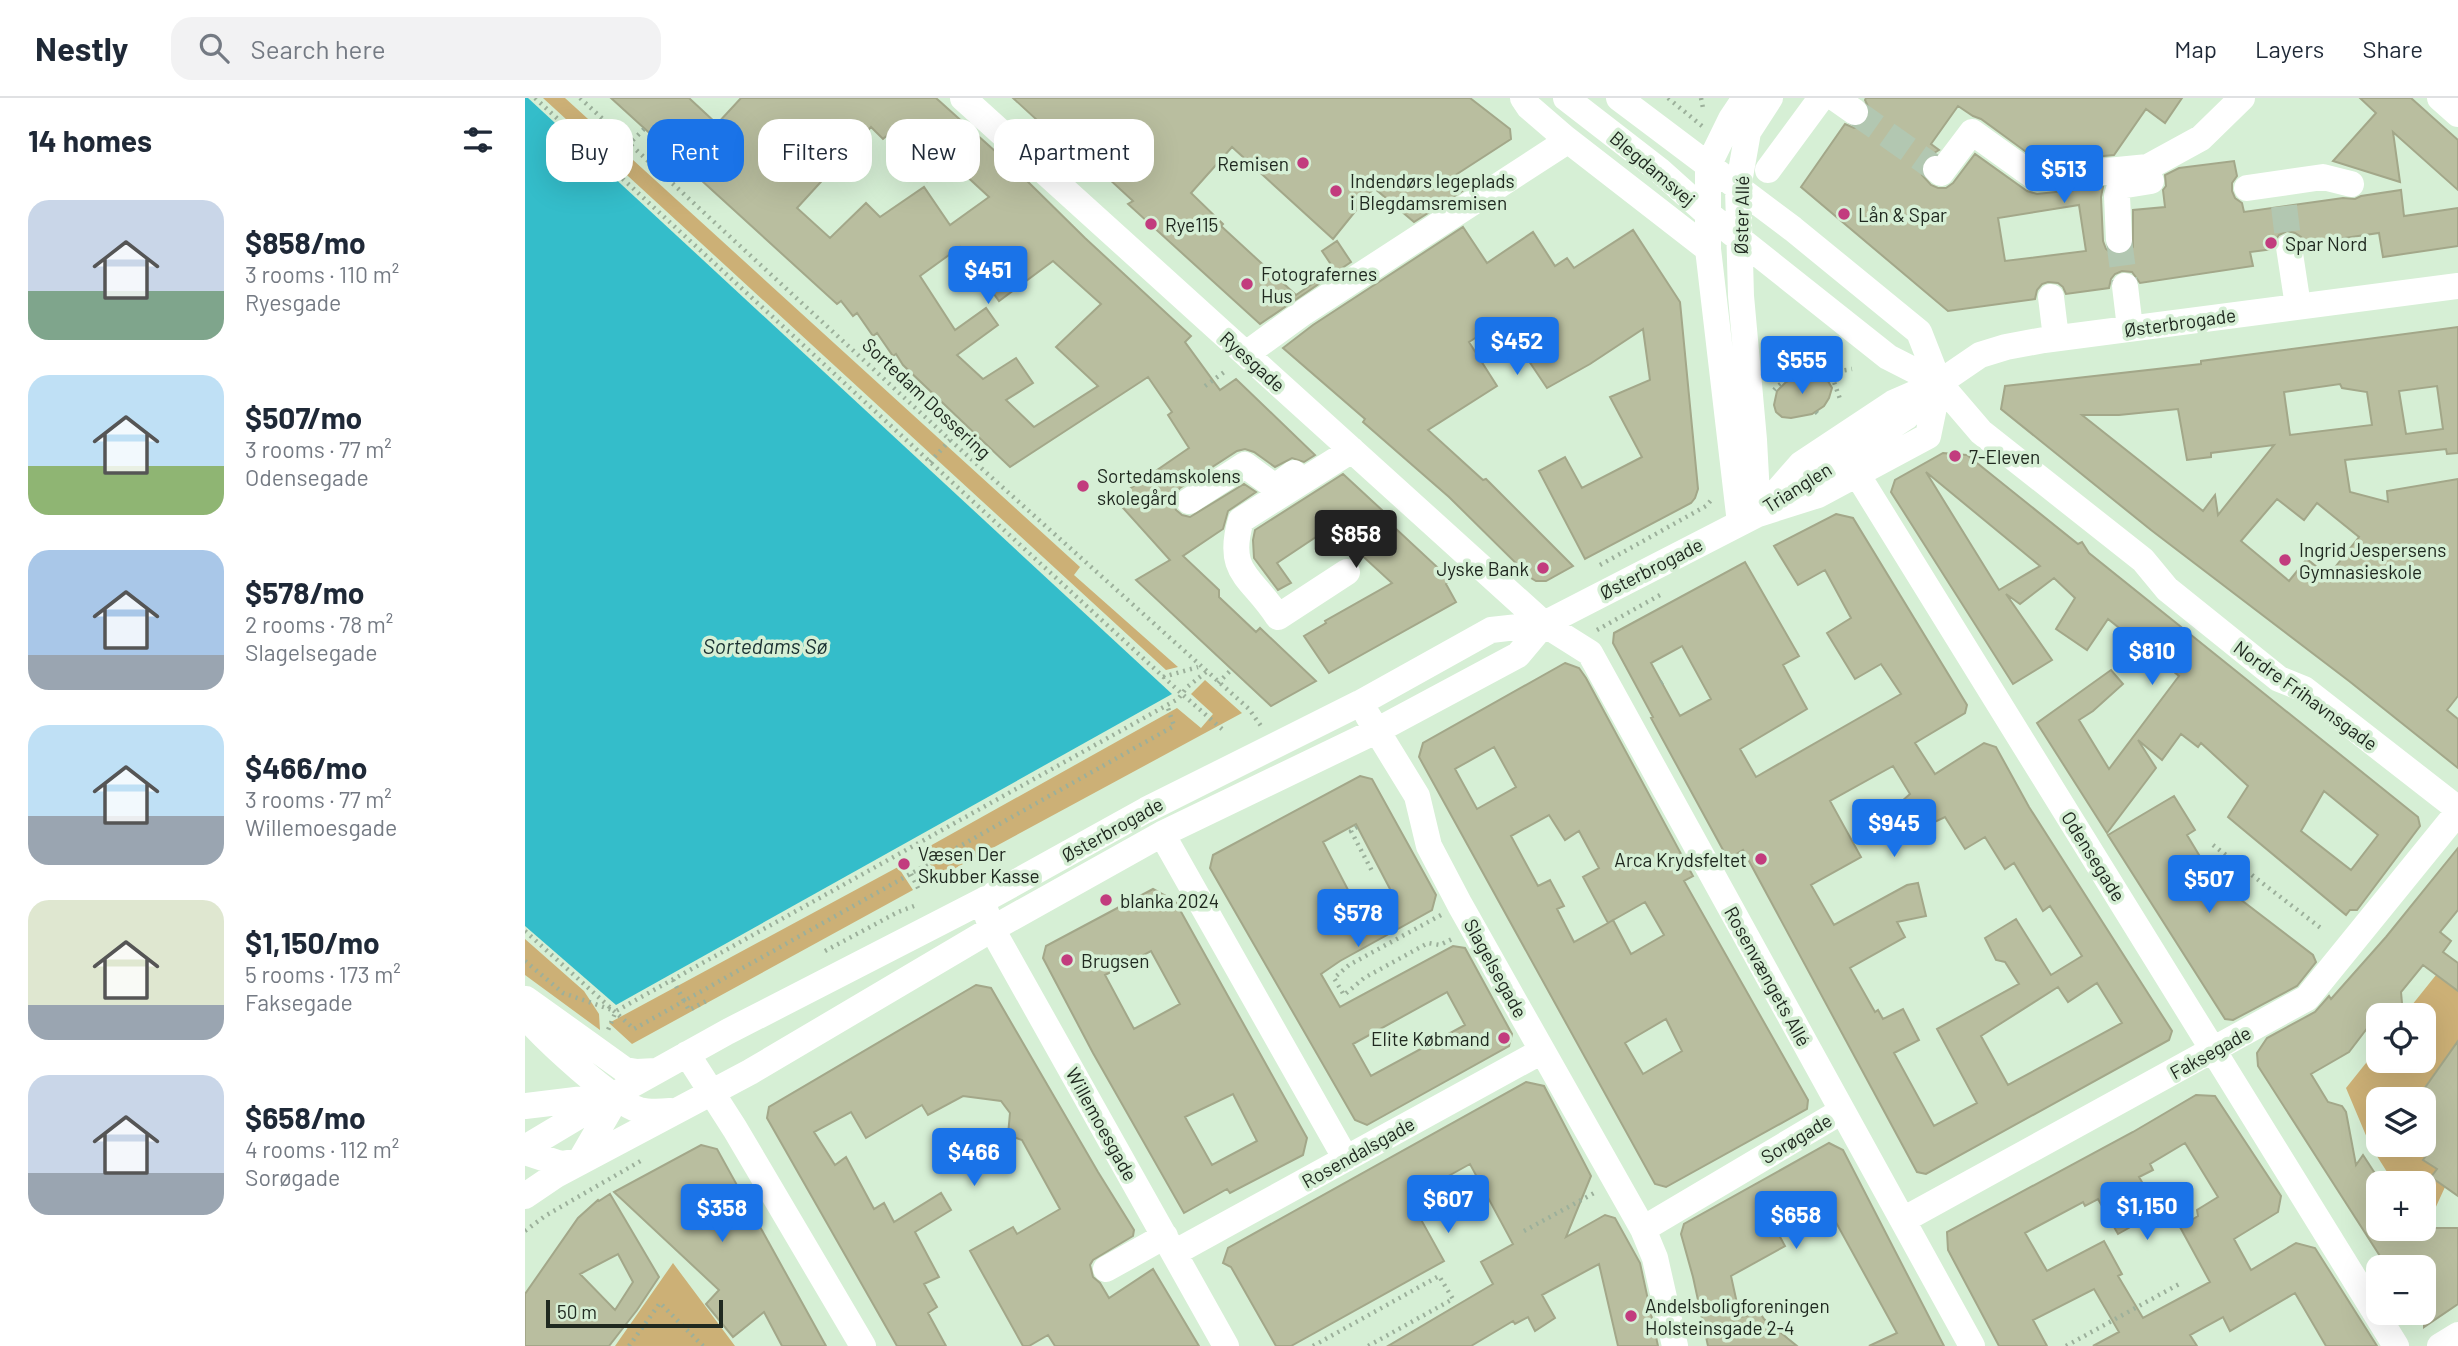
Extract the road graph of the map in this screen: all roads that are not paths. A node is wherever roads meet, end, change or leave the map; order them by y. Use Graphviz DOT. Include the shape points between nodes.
graph roads {
  1 [pos="963,98"];
  2 [pos="1523,98"];
  3 [pos="1566,98"];
  4 [pos="1619,98"];
  5 [pos="1745,98"];
  6 [pos="1770,98"];
  7 [pos="1821,98"];
  8 [pos="2242,98"];
  9 [pos="2439,98"];
  10 [pos="2458,114"];
  11 [pos="1565,138"];
  12 [pos="1708,166"];
  13 [pos="1935,169"];
  14 [pos="1769,170"];
  15 [pos="2156,180"];
  16 [pos="2351,184"];
  17 [pos="1738,188"];
  18 [pos="2247,188"];
  19 [pos="1708,214"];
  20 [pos="1739,240"];
  21 [pos="2119,240"];
  22 [pos="2289,247"];
  23 [pos="1708,249"];
  24 [pos="2458,284"];
  25 [pos="2125,286"];
  26 [pos="1741,296"];
  27 [pos="2051,297"];
  28 [pos="2298,306"];
  29 [pos="2130,328"];
  30 [pos="2056,338"];
  31 [pos="1241,358"];
  32 [pos="1939,383"];
  33 [pos="1347,445"];
  34 [pos="1857,474"];
  35 [pos="1189,501"];
  36 [pos="1749,518"];
  37 [pos="1347,572"];
  38 [pos="1544,624"];
  39 [pos="1360,703"];
  40 [pos="1378,730"];
  41 [pos="2458,811"];
  42 [pos="1162,834"];
  43 [pos="982,901"];
  44 [pos="992,929"];
  45 [pos="525,999"];
  46 [pos="525,1016"];
  47 [pos="2215,1050"];
  48 [pos="1542,1051"];
  49 [pos="687,1054"];
  50 [pos="656,1072"];
  51 [pos="711,1093"];
  52 [pos="612,1096"];
  53 [pos="525,1106"];
  54 [pos="676,1110"];
  55 [pos="1842,1111"];
  56 [pos="525,1150"];
  57 [pos="1346,1159"];
  58 [pos="580,1161"];
  59 [pos="525,1174"];
  60 [pos="556,1175"];
  61 [pos="525,1196"];
  62 [pos="1903,1220"];
  63 [pos="1643,1229"];
  64 [pos="1169,1245"];
  65 [pos="1106,1269"];
  66 [pos="2458,1335"];
  67 [pos="863,1346"];
  68 [pos="1226,1346"];
  69 [pos="1675,1346"];
  70 [pos="1972,1346"];
  71 [pos="2396,1346"];
  72 [pos="2440,1346"];
  1 -- 31 [label="street, Ryesgade"];
  2 -- 11 [label="street"];
  3 -- 19 [label="street, Blegdamsvej"];
  4 -- 12 [label="street, Blegdamsvej"];
  5 -- 12 [label="street, Øster Allé"];
  6 -- 17 [label="street, Øster Allé" via="1748,132"];
  7 -- 14 [label="street, Øster Allé"];
  8 -- 13 [label="street" via="2201,138 2148,167 2036,178 1972,132 1941,173"];
  9 -- 10 [label="street"];
  11 -- 23 [label="street"];
  11 -- 31 [label="street" via="1561,145"];
  12 -- 17 [label="street, Blegdamsvej"];
  12 -- 19 [label="street, Øster Allé"];
  15 -- 21 [label="street" via="2120,186"];
  16 -- 18 [label="street" via="2323,177 2282,195"];
  17 -- 20 [label="street, Øster Allé"];
  17 -- 32 [label="street" via="1919,332"];
  19 -- 20 [label="street, Blegdamsvej"];
  19 -- 23 [label="street, Øster Allé"];
  20 -- 26 [label="street, Øster Allé"];
  20 -- 32 [label="street" via="1888,357"];
  22 -- 28 [label="street"];
  23 -- 36 [label="street, Trianglen"];
  24 -- 28 [label="street, Østerbrogade"];
  25 -- 29 [label="street"];
  26 -- 36 [label="street, Trianglen" via="1754,440"];
  27 -- 30 [label="street"];
  28 -- 29 [label="street, Østerbrogade"];
  29 -- 30 [label="street, Østerbrogade"];
  30 -- 32 [label="street, Østerbrogade" via="1980,355"];
  31 -- 33 [label="street, Ryesgade"];
  32 -- 34 [label="street, Østerbrogade" via="1928,436"];
  32 -- 36 [label="street, Trianglen" via="1906,417"];
  32 -- 41 [label="street, Nordre Frihavnsgade" via="1981,432 2143,560 2167,589 2279,679 2304,688"];
  33 -- 35 [label="street" via="1275,487 1245,465"];
  33 -- 37 [label="street" via="1241,520 1235,538 1238,567 1278,617"];
  33 -- 38 [label="street, Ryesgade"];
  34 -- 36 [label="street, Østerbrogade" via="1818,495"];
  34 -- 47 [label="street, Odensegade"];
  36 -- 38 [label="street, Østerbrogade"];
  38 -- 39 [label="street, Østerbrogade" via="1492,630"];
  38 -- 40 [label="street, Østerbrogade" via="1518,655"];
  38 -- 55 [label="street, Rosenvængets Allé" via="1590,653"];
  39 -- 40 [label="street, Slagelsegade"];
  39 -- 43 [label="street, Østerbrogade" via="1146,810"];
  40 -- 42 [label="street, Østerbrogade"];
  40 -- 48 [label="street, Slagelsegade" via="1417,796 1429,846"];
  41 -- 47 [label="street, Faksegade" via="2307,998"];
  42 -- 44 [label="street, Østerbrogade"];
  42 -- 57 [label="street, Østerbrogade"];
  43 -- 44 [label="street, Willemoesgade"];
  43 -- 49 [label="street, Østerbrogade"];
  44 -- 51 [label="street, Østerbrogade"];
  44 -- 64 [label="street, Willemoesgade"];
  45 -- 50 [label="street" via="625,1070"];
  46 -- 52 [label="street"];
  47 -- 62 [label="street, Faksegade"];
  47 -- 71 [label="street, Odensegade"];
  48 -- 57 [label="street, Rosendalsgade"];
  48 -- 63 [label="street, Slagelsegade"];
  49 -- 50 [label="street, Østerbrogade"];
  49 -- 51 [label="street"];
  50 -- 52 [label="street, Østerbrogade"];
  51 -- 54 [label="street, Østerbrogade"];
  51 -- 67 [label="street"];
  52 -- 53 [label="street"];
  52 -- 54 [label="street" via="639,1110"];
  52 -- 56 [label="street, Østerbrogade"];
  52 -- 58 [label="street" via="609,1111"];
  54 -- 58 [label="street, Østerbrogade"];
  55 -- 62 [label="street, Rosenvængets Allé"];
  55 -- 63 [label="street, Sorøgade"];
  56 -- 58 [label="street" via="561,1164"];
  57 -- 64 [label="street, Rosendalsgade"];
  58 -- 60 [label="street, Østerbrogade"];
  59 -- 60 [label="street"];
  60 -- 61 [label="street, Østerbrogade"];
  62 -- 70 [label="street, Rosenvængets Allé"];
  63 -- 69 [label="street, Slagelsegade" via="1655,1258"];
  64 -- 65 [label="street, Rosendalsgade"];
  64 -- 68 [label="street, Willemoesgade"];
  66 -- 72 [label="street"];
}
